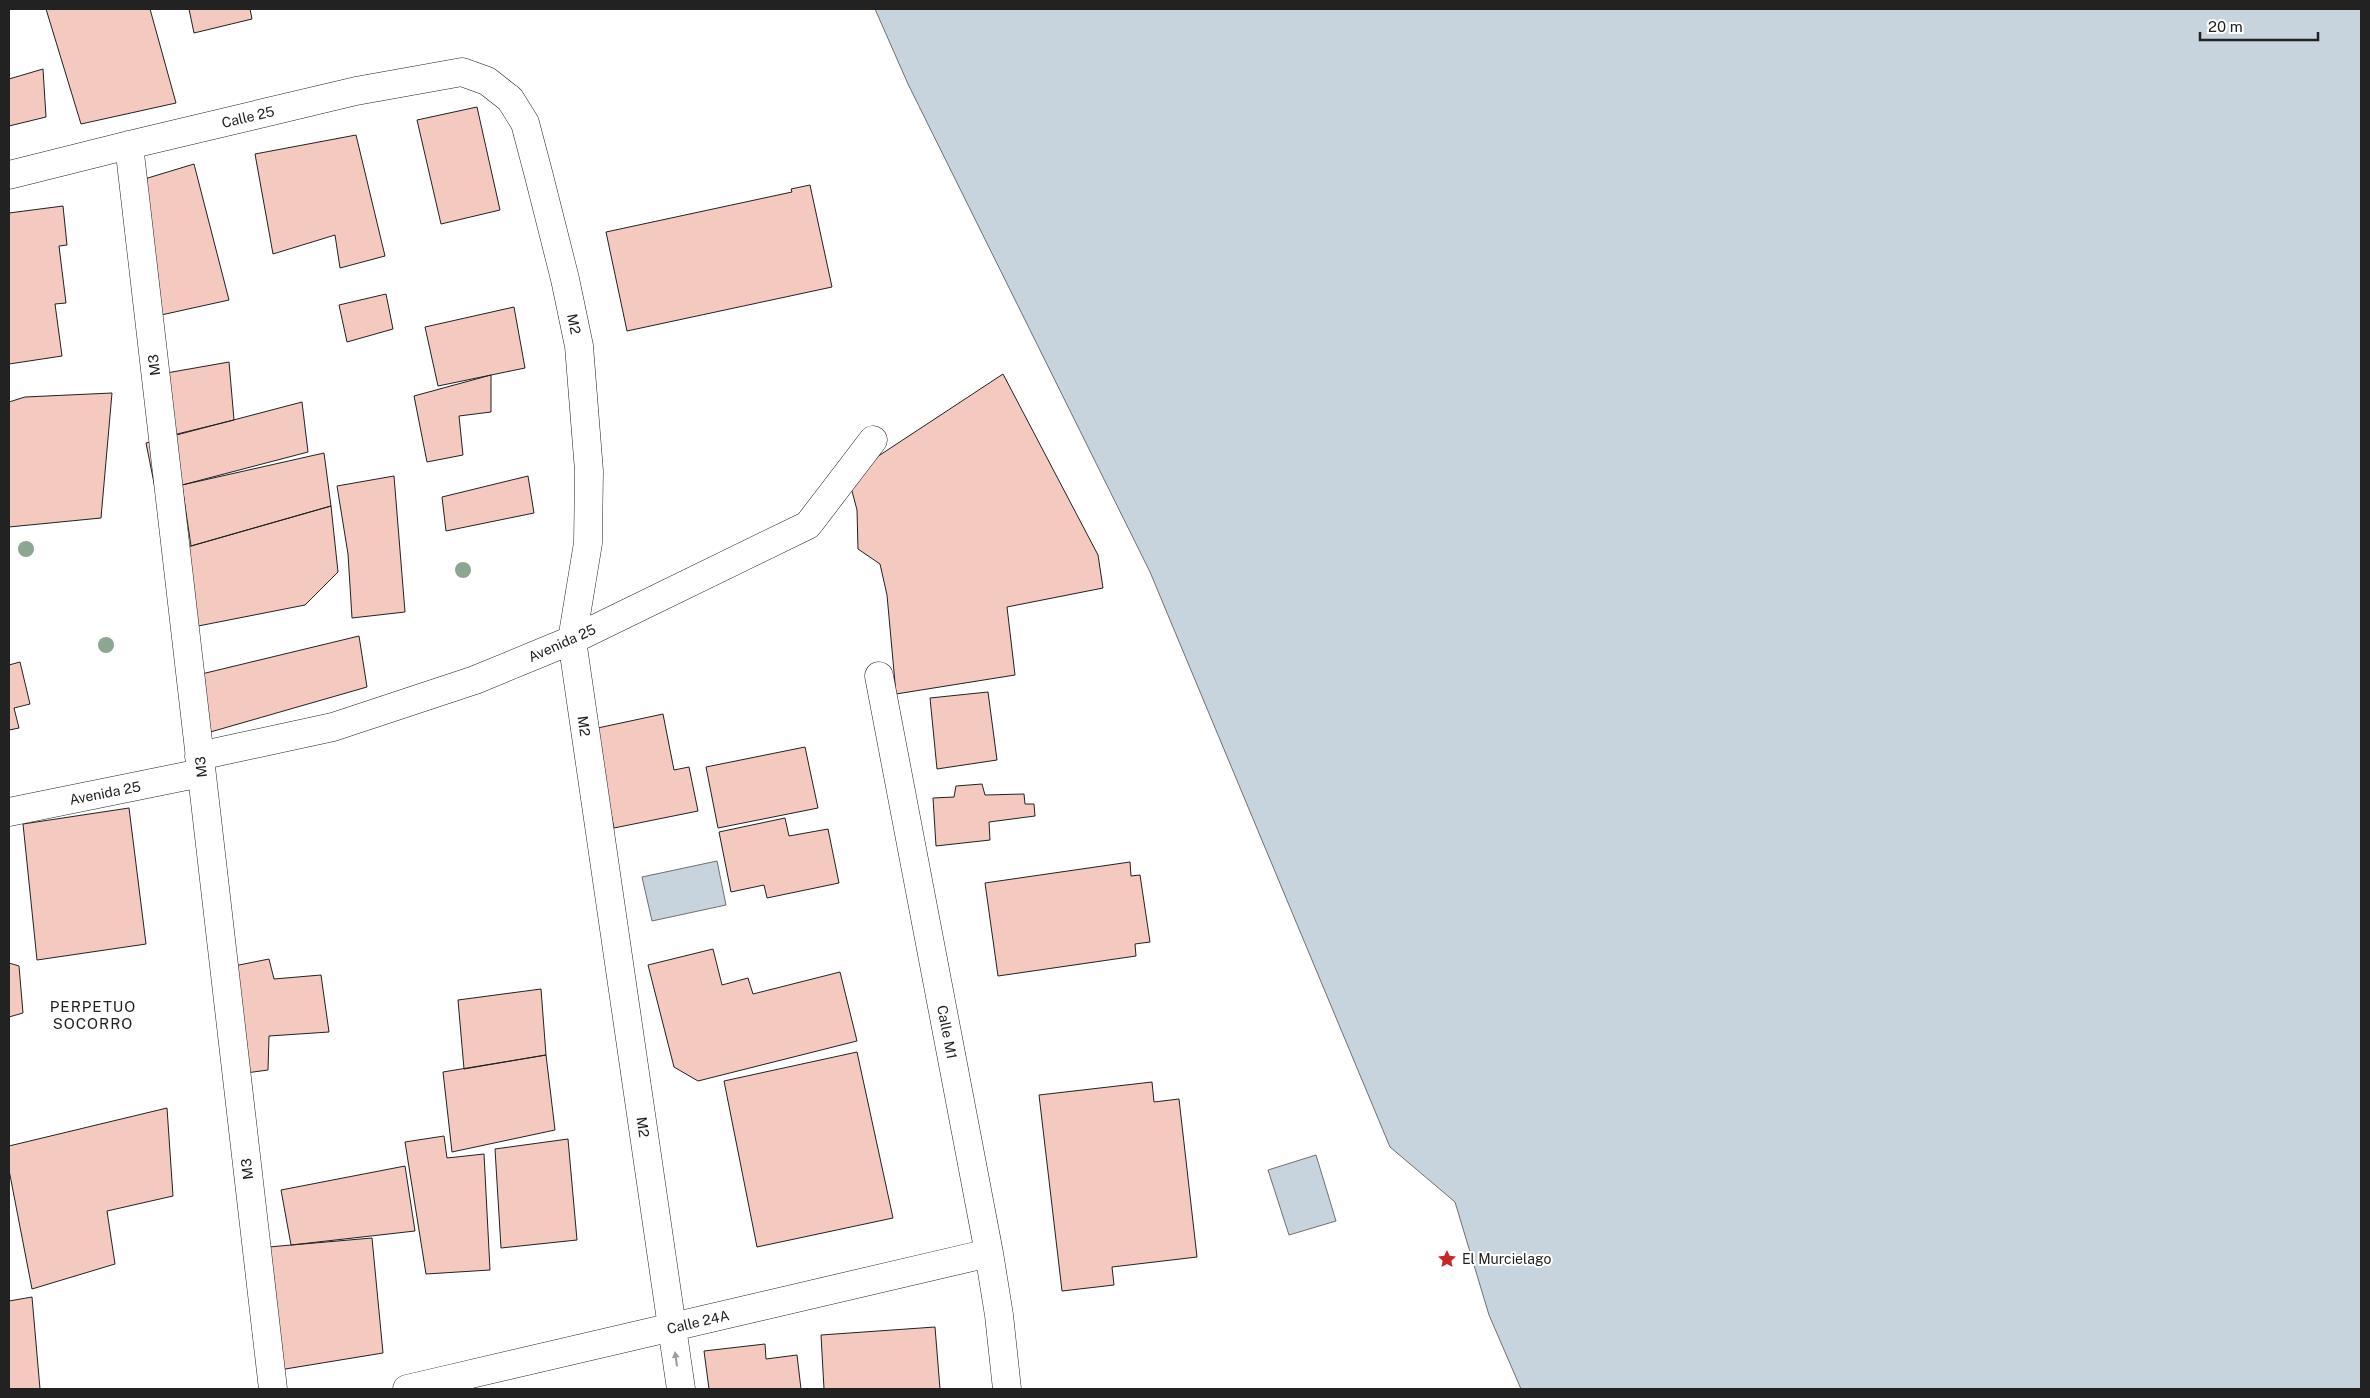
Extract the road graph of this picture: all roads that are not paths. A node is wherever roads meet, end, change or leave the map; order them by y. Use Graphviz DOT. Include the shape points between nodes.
graph roads {
  1 [pos="487,81"];
  2 [pos="129,145"];
  3 [pos="9,176"];
  4 [pos="873,440"];
  5 [pos="572,640"];
  6 [pos="879,676"];
  7 [pos="200,765"];
  8 [pos="9,812"];
  9 [pos="989,1253"];
  10 [pos="672,1328"];
  11 [pos="273,1389"];
  12 [pos="407,1389"];
  13 [pos="680,1389"];
  14 [pos="1007,1389"];
  1 -- 2 [label="street, Calle 25" via="462,72 424,78"];
  1 -- 5 [label="street, M2" via="510,99 524,123 565,279 578,346 589,471 588,543"];
  2 -- 3 [label="street, Calle 25"];
  2 -- 7 [label="street, M3"];
  4 -- 5 [label="street, Avenida 25" via="808,525"];
  5 -- 7 [label="street, Avenida 25" via="475,680 333,727"];
  5 -- 10 [label="street, M2"];
  6 -- 9 [label="street, Calle M1"];
  7 -- 8 [label="street, Avenida 25"];
  7 -- 11 [label="street, M3"];
  9 -- 10 [label="street, Calle 24A"];
  9 -- 14 [label="street, Calle M1" via="1000,1315"];
  10 -- 12 [label="street, Calle 24A"];
  13 -- 10 [label="street, M2, one-way"];
}
